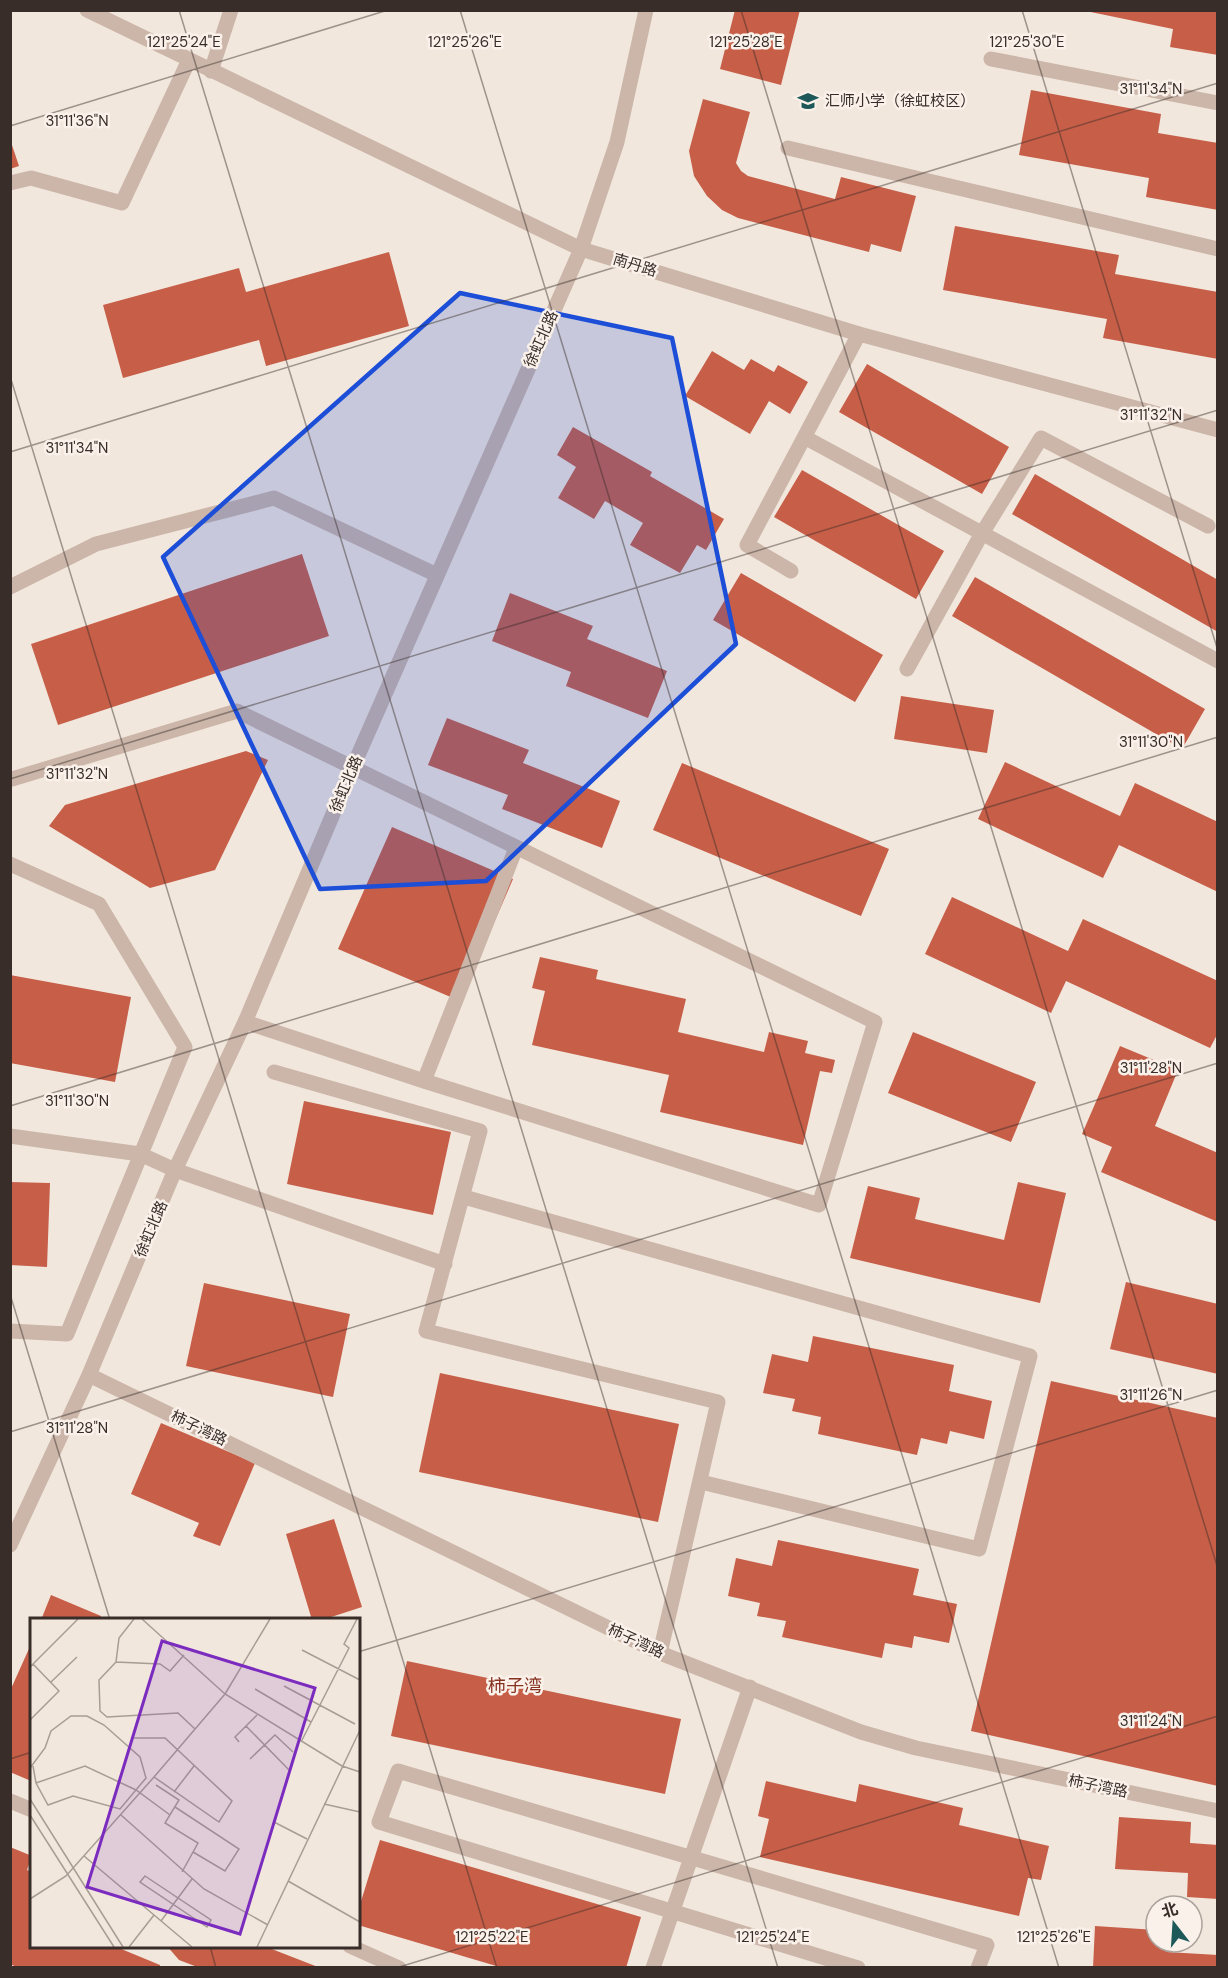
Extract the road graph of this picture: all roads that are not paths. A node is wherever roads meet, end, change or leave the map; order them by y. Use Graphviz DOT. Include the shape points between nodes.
graph roads {
  1 [pos="87,10"];
  2 [pos="231,10"];
  3 [pos="646,10"];
  4 [pos="991,58"];
  5 [pos="189,60"];
  6 [pos="211,71"];
  7 [pos="1218,103"];
  8 [pos="788,148"];
  9 [pos="10,183"];
  10 [pos="581,249"];
  11 [pos="1218,249"];
  12 [pos="860,334"];
  13 [pos="1218,430"];
  14 [pos="806,438"];
  15 [pos="1208,526"];
  16 [pos="981,535"];
  17 [pos="791,571"];
  18 [pos="437,575"];
  19 [pos="10,587"];
  20 [pos="1218,661"];
  21 [pos="907,669"];
  22 [pos="352,769"];
  23 [pos="12,779"];
  24 [pos="516,848"];
  25 [pos="10,864"];
  26 [pos="245,1022"];
  27 [pos="274,1072"];
  28 [pos="424,1081"];
  29 [pos="10,1136"];
  30 [pos="140,1154"];
  31 [pos="175,1170"];
  32 [pos="464,1197"];
  33 [pos="445,1263"];
  34 [pos="10,1331"];
  35 [pos="90,1375"];
  36 [pos="701,1482"];
  37 [pos="10,1545"];
  38 [pos="660,1653"];
  39 [pos="750,1687"];
  40 [pos="10,1801"];
  41 [pos="30,1809"];
  42 [pos="1218,1811"];
  43 [pos="690,1859"];
  44 [pos="673,1910"];
  45 [pos="352,1948"];
  46 [pos="399,1968"];
  47 [pos="653,1968"];
  48 [pos="858,1968"];
  49 [pos="978,1968"];
  1 -- 5 [label="street, 南丹路"];
  2 -- 6 [label="street"];
  3 -- 10 [label="street, 徐虹北路" via="617,142"];
  4 -- 7 [label="street"];
  5 -- 6 [label="street, 南丹路"];
  5 -- 9 [label="street" via="122,203 31,177"];
  6 -- 10 [label="street, 南丹路"];
  8 -- 11 [label="street"];
  10 -- 12 [label="street, 南丹路"];
  10 -- 18 [label="street, 徐虹北路"];
  12 -- 13 [label="street, 南丹路"];
  12 -- 14 [label="street"];
  14 -- 16 [label="street"];
  14 -- 17 [label="street" via="747,545"];
  15 -- 16 [label="street" via="1041,438"];
  16 -- 20 [label="street"];
  16 -- 21 [label="street"];
  18 -- 19 [label="street" via="274,498 96,544"];
  18 -- 22 [label="street, 徐虹北路"];
  22 -- 23 [label="street" via="237,711"];
  22 -- 24 [label="street"];
  22 -- 26 [label="street, 徐虹北路"];
  24 -- 28 [label="street"];
  24 -- 28 [label="street" via="874,1022 819,1205"];
  25 -- 30 [label="street" via="99,904 184,1047"];
  26 -- 28 [label="street"];
  26 -- 31 [label="street, 徐虹北路"];
  27 -- 32 [label="street" via="480,1131"];
  29 -- 30 [label="street"];
  30 -- 31 [label="street"];
  30 -- 34 [label="street" via="67,1334"];
  31 -- 33 [label="street"];
  31 -- 35 [label="street, 徐虹北路"];
  32 -- 33 [label="street"];
  32 -- 36 [label="street" via="1030,1356 979,1549"];
  33 -- 36 [label="street" via="426,1331 718,1402"];
  35 -- 37 [label="street, 徐虹北路"];
  35 -- 38 [label="street, 柿子湾路"];
  36 -- 38 [label="street"];
  38 -- 39 [label="street, 柿子湾路"];
  39 -- 42 [label="street, 柿子湾路" via="861,1732 916,1748"];
  39 -- 43 [label="street"];
  40 -- 41 [label="street"];
  43 -- 44 [label="street"];
  43 -- 44 [label="street" via="398,1771 379,1822"];
  43 -- 49 [label="street" via="987,1945"];
  44 -- 47 [label="street"];
  44 -- 48 [label="street"];
  45 -- 46 [label="street"];
}
